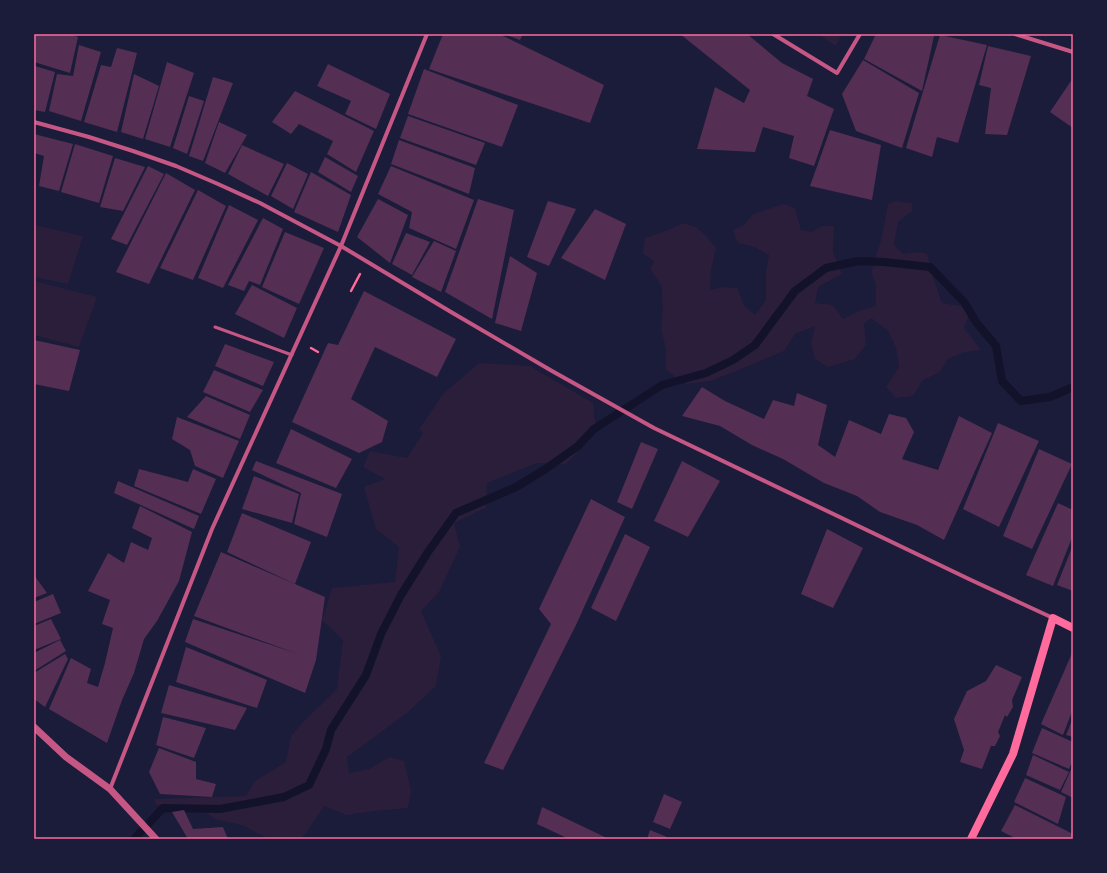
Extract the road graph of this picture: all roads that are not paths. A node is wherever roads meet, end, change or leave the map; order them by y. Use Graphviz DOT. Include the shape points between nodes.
graph roads {
  1 [pos="427,34"];
  2 [pos="773,34"];
  3 [pos="860,34"];
  4 [pos="1015,34"];
  5 [pos="1073,52"];
  6 [pos="34,122"];
  7 [pos="341,246"];
  8 [pos="215,327"];
  9 [pos="292,355"];
  10 [pos="1053,618"];
  11 [pos="1073,628"];
  12 [pos="34,727"];
  13 [pos="110,789"];
  14 [pos="156,839"];
  15 [pos="971,839"];
  1 -- 7 [label="street"];
  2 -- 3 [label="street" via="837,73"];
  4 -- 5 [label="street"];
  6 -- 7 [label="street" via="176,166 260,203"];
  7 -- 9 [label="street"];
  7 -- 10 [label="street" via="654,428"];
  8 -- 9 [label="lane"];
  9 -- 13 [label="street" via="212,529"];
  10 -- 11 [label="main road"];
  10 -- 15 [label="main road" via="1013,754"];
  12 -- 13 [label="street" via="66,757"];
  13 -- 14 [label="street"];
}
